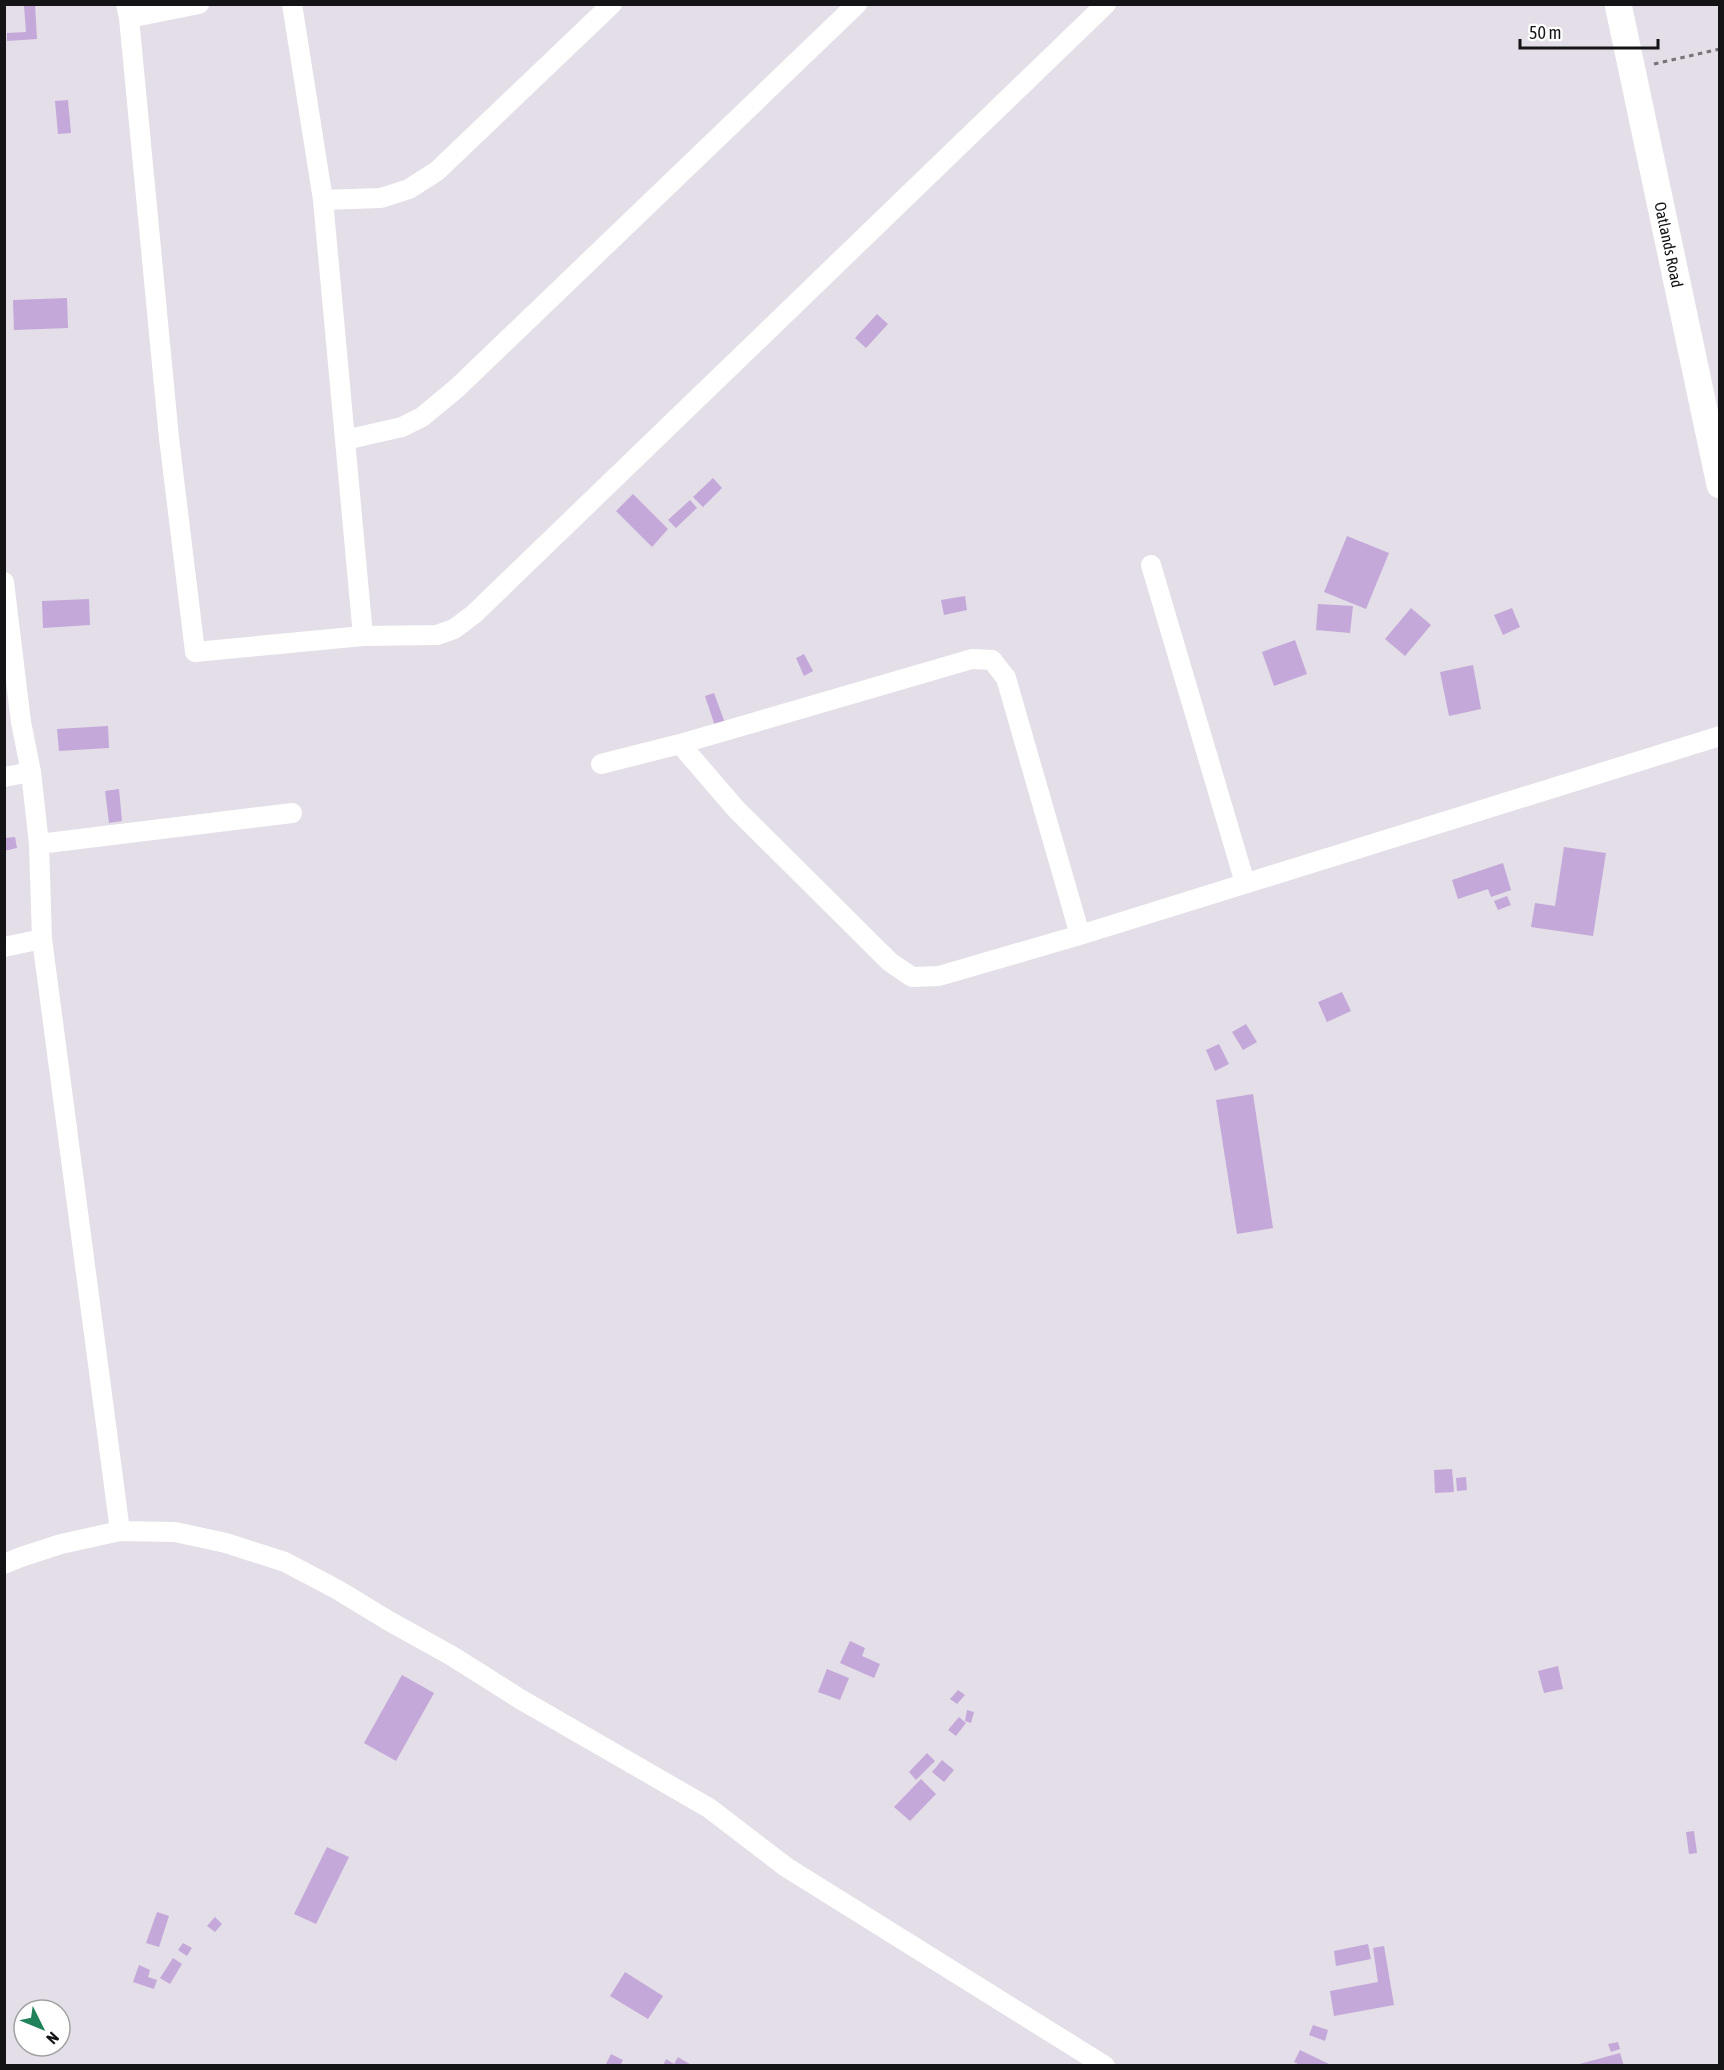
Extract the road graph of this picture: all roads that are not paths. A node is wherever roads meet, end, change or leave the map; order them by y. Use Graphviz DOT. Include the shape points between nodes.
graph roads {
  1 [pos="199,4"];
  2 [pos="292,4"];
  3 [pos="612,4"];
  4 [pos="857,4"];
  5 [pos="1106,4"];
  6 [pos="1618,4"];
  7 [pos="128,11"];
  8 [pos="323,200"];
  9 [pos="345,440"];
  10 [pos="1719,485"];
  11 [pos="1151,565"];
  12 [pos="4,582"];
  13 [pos="5,609"];
  14 [pos="363,636"];
  15 [pos="1719,736"];
  16 [pos="680,744"];
  17 [pos="602,764"];
  18 [pos="31,772"];
  19 [pos="4,777"];
  20 [pos="292,813"];
  21 [pos="39,844"];
  22 [pos="1245,883"];
  23 [pos="1080,935"];
  24 [pos="42,939"];
  25 [pos="4,947"];
  26 [pos="120,1531"];
  27 [pos="4,1564"];
  28 [pos="1105,2066"];
  1 -- 7 [label="street"];
  2 -- 8 [label="street"];
  3 -- 8 [label="street" via="437,171 409,189 381,198"];
  4 -- 9 [label="street" via="457,388 422,417 402,427"];
  5 -- 14 [label="street" via="474,614 454,629 437,635"];
  6 -- 10 [label="street, Oatlands Road"];
  7 -- 14 [label="street" via="169,438 195,652"];
  8 -- 9 [label="street"];
  9 -- 14 [label="street"];
  11 -- 22 [label="street"];
  12 -- 13 [label="street"];
  13 -- 18 [label="street"];
  15 -- 22 [label="street"];
  16 -- 17 [label="street"];
  16 -- 23 [label="street" via="736,809 890,962 912,977 939,976"];
  16 -- 23 [label="street" via="972,659 992,660 1006,678"];
  18 -- 19 [label="street"];
  18 -- 21 [label="street"];
  20 -- 21 [label="street"];
  21 -- 24 [label="street"];
  22 -- 23 [label="street"];
  24 -- 25 [label="street"];
  24 -- 26 [label="street"];
  26 -- 27 [label="street" via="61,1544"];
  26 -- 28 [label="street" via="175,1533 226,1543 285,1562 338,1590 709,1808 786,1867"];
}
